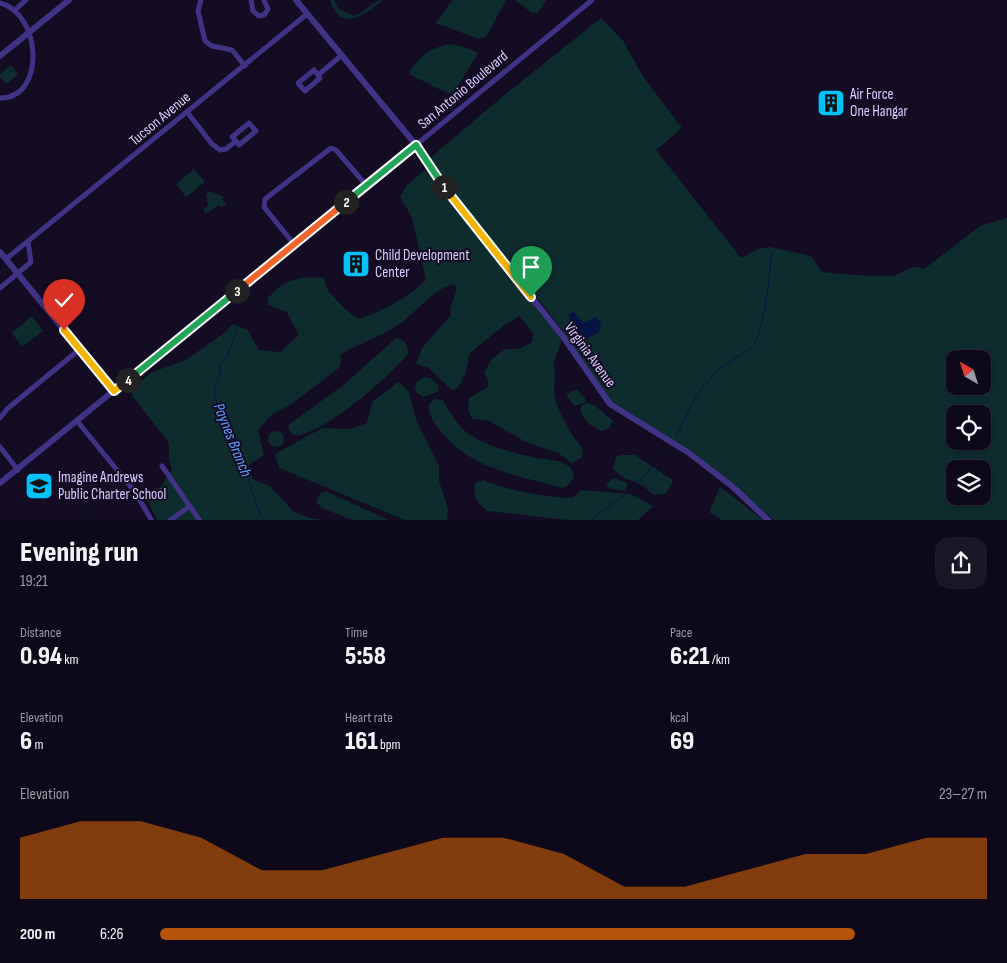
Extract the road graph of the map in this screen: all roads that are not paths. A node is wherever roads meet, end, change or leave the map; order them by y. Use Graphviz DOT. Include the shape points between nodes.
graph roads {
  1 [pos="26,0"];
  2 [pos="69,0"];
  3 [pos="201,0"];
  4 [pos="251,0"];
  5 [pos="264,0"];
  6 [pos="296,0"];
  7 [pos="592,0"];
  8 [pos="0,3"];
  9 [pos="15,10"];
  10 [pos="307,14"];
  11 [pos="30,32"];
  12 [pos="342,55"];
  13 [pos="0,56"];
  14 [pos="245,66"];
  15 [pos="318,75"];
  16 [pos="0,98"];
  17 [pos="187,112"];
  18 [pos="236,142"];
  19 [pos="416,145"];
  20 [pos="366,186"];
  21 [pos="28,242"];
  22 [pos="294,244"];
  23 [pos="0,252"];
  24 [pos="6,259"];
  25 [pos="18,274"];
  26 [pos="0,288"];
  27 [pos="80,349"];
  28 [pos="114,391"];
  29 [pos="0,418"];
  30 [pos="78,421"];
  31 [pos="0,447"];
  32 [pos="162,466"];
  33 [pos="18,470"];
  34 [pos="0,483"];
  35 [pos="190,506"];
  36 [pos="152,520"];
  37 [pos="169,520"];
  38 [pos="200,520"];
  39 [pos="769,520"];
  1 -- 9 [label="street"];
  2 -- 11 [label="street"];
  3 -- 14 [label="street" via="198,11 205,41 212,46 232,50"];
  4 -- 5 [label="street" via="253,11 259,16 268,11"];
  6 -- 10 [label="street, Virginia Avenue"];
  7 -- 19 [label="street, San Antonio Boulevard"];
  8 -- 9 [label="street"];
  9 -- 11 [label="street"];
  10 -- 12 [label="street, Virginia Avenue"];
  10 -- 14 [label="street, Tucson Avenue"];
  11 -- 13 [label="street"];
  11 -- 16 [label="street" via="32,60 28,82 16,94"];
  12 -- 15 [label="street"];
  12 -- 19 [label="street, Virginia Avenue"];
  14 -- 17 [label="street, Tucson Avenue"];
  17 -- 18 [label="street" via="218,149 226,149"];
  17 -- 21 [label="street, Tucson Avenue"];
  18 -- 18 [label="street" via="232,137 249,123 256,131 239,145"];
  19 -- 20 [label="street, San Antonio Boulevard"];
  19 -- 39 [label="street, Virginia Avenue" via="458,205 564,338 610,404 689,453"];
  20 -- 22 [label="street, San Antonio Boulevard"];
  20 -- 22 [label="street" via="331,148 265,199 264,208"];
  21 -- 24 [label="street, Tucson Avenue"];
  21 -- 25 [label="street" via="30,262"];
  22 -- 28 [label="street, San Antonio Boulevard"];
  23 -- 24 [label="street"];
  24 -- 25 [label="street"];
  25 -- 26 [label="street"];
  25 -- 27 [label="street"];
  27 -- 28 [label="street"];
  27 -- 29 [label="street"];
  28 -- 30 [label="street, San Antonio Boulevard"];
  30 -- 33 [label="street, San Antonio Boulevard"];
  30 -- 36 [label="street" via="135,492"];
  31 -- 33 [label="street"];
  32 -- 35 [label="street"];
  33 -- 34 [label="street, San Antonio Boulevard"];
  35 -- 37 [label="street"];
  35 -- 38 [label="street"];
}
